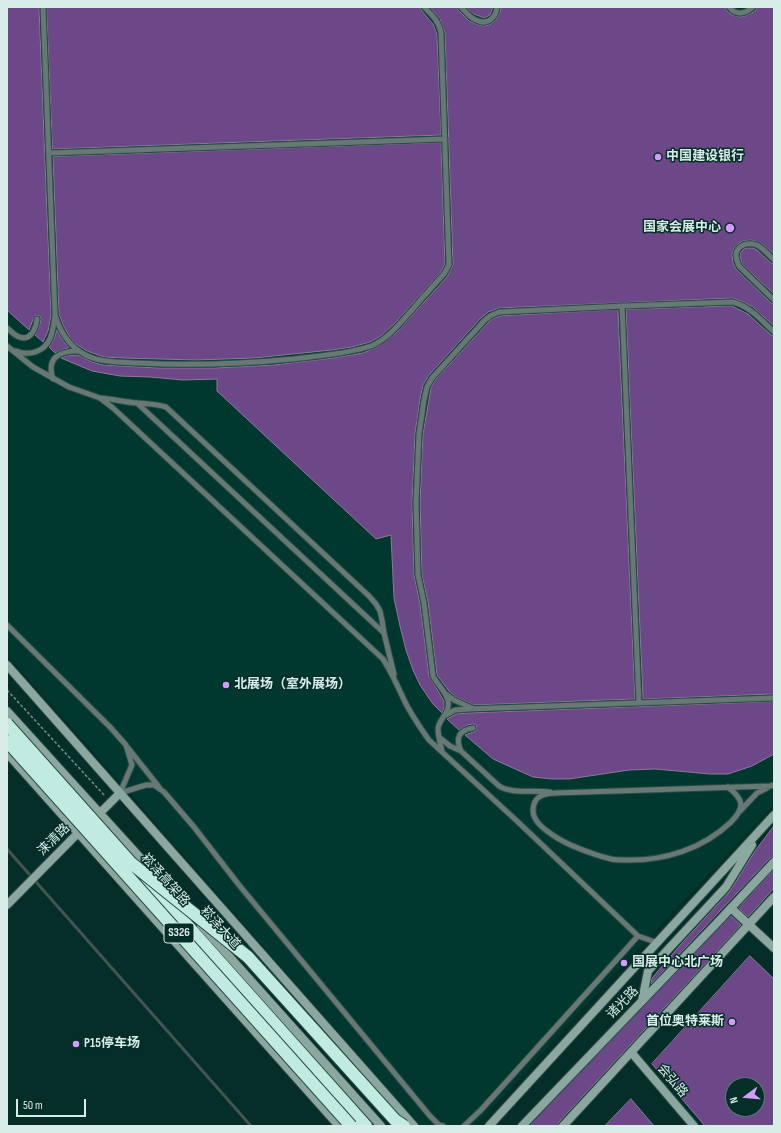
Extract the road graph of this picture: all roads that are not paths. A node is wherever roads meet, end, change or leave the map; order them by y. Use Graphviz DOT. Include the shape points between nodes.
graph roads {
  1 [pos="43,7"];
  2 [pos="424,7"];
  3 [pos="461,7"];
  4 [pos="497,7"];
  5 [pos="728,7"];
  6 [pos="753,7"];
  7 [pos="444,139"];
  8 [pos="49,153"];
  9 [pos="774,260"];
  10 [pos="774,300"];
  11 [pos="622,306"];
  12 [pos="55,315"];
  13 [pos="37,319"];
  14 [pos="7,328"];
  15 [pos="774,332"];
  16 [pos="7,347"];
  17 [pos="78,351"];
  18 [pos="53,379"];
  19 [pos="100,398"];
  20 [pos="137,403"];
  21 [pos="7,625"];
  22 [pos="384,633"];
  23 [pos="7,665"];
  24 [pos="399,688"];
  25 [pos="444,692"];
  26 [pos="774,698"];
  27 [pos="639,703"];
  28 [pos="481,709"];
  29 [pos="7,711"];
  30 [pos="446,715"];
  31 [pos="7,724"];
  32 [pos="473,728"];
  33 [pos="440,738"];
  34 [pos="7,740"];
  35 [pos="126,745"];
  36 [pos="442,751"];
  37 [pos="461,751"];
  38 [pos="7,753"];
  39 [pos="773,786"];
  40 [pos="728,787"];
  41 [pos="164,792"];
  42 [pos="120,793"];
  43 [pos="555,793"];
  44 [pos="100,813"];
  45 [pos="739,813"];
  46 [pos="774,816"];
  47 [pos="765,826"];
  48 [pos="78,833"];
  49 [pos="774,862"];
  50 [pos="131,863"];
  51 [pos="774,897"];
  52 [pos="7,905"];
  53 [pos="731,908"];
  54 [pos="749,924"];
  55 [pos="638,936"];
  56 [pos="658,943"];
  57 [pos="774,948"];
  58 [pos="642,1002"];
  59 [pos="631,1052"];
  60 [pos="339,1126"];
  61 [pos="351,1126"];
  62 [pos="366,1126"];
  63 [pos="381,1126"];
  64 [pos="404,1126"];
  65 [pos="414,1126"];
  66 [pos="443,1126"];
  67 [pos="464,1126"];
  68 [pos="489,1126"];
  69 [pos="522,1126"];
  70 [pos="563,1126"];
  71 [pos="694,1126"];
  1 -- 8 [label="lane"];
  2 -- 7 [label="lane" via="434,16 441,33"];
  3 -- 4 [label="lane" via="481,22 494,18"];
  5 -- 6 [label="lane" via="739,13"];
  7 -- 8 [label="lane"];
  7 -- 17 [label="lane" via="449,265 444,274 387,337 371,345 348,351 254,363 158,364 111,361 94,359"];
  8 -- 12 [label="lane"];
  9 -- 10 [label="lane" via="757,245 746,244 736,253 739,266"];
  11 -- 15 [label="lane" via="733,302 742,304"];
  11 -- 25 [label="lane" via="512,311 490,316 432,378 427,387 419,434 417,469 418,575 433,676"];
  11 -- 27 [label="lane"];
  12 -- 16 [label="lane" via="52,336 40,351 20,353"];
  12 -- 17 [label="lane" via="65,338"];
  13 -- 14 [label="lane" via="37,326 29,336 16,336"];
  16 -- 18 [label="lane"];
  17 -- 18 [label="lane" via="63,352 56,356 50,371"];
  18 -- 19 [label="lane"];
  19 -- 20 [label="lane"];
  19 -- 24 [label="lane" via="373,649 383,659"];
  20 -- 22 [label="lane"];
  20 -- 22 [label="lane" via="166,407 369,596 380,611"];
  21 -- 35 [label="lane"];
  22 -- 24 [label="lane"];
  23 -- 42 [label="main road"];
  24 -- 36 [label="lane" via="418,725 429,740"];
  25 -- 28 [label="lane" via="463,705"];
  25 -- 30 [label="lane" via="448,700"];
  26 -- 27 [label="lane"];
  27 -- 28 [label="lane"];
  28 -- 30 [label="lane" via="455,710"];
  29 -- 44 [label="main road, 崧泽大道"];
  30 -- 33 [label="lane" via="438,729"];
  31 -- 50 [label="highway, 崧泽高架路 / S326, bridge"];
  32 -- 37 [label="lane" via="461,732 458,744"];
  33 -- 36 [label="lane"];
  33 -- 37 [label="lane"];
  34 -- 61 [label="highway, 崧泽高架路 / S326, bridge"];
  35 -- 41 [label="lane"];
  35 -- 42 [label="lane" via="132,765"];
  36 -- 55 [label="lane"];
  37 -- 43 [label="lane" via="504,789"];
  38 -- 48 [label="main road"];
  39 -- 40 [label="lane"];
  39 -- 45 [label="lane" via="757,793"];
  40 -- 43 [label="lane"];
  40 -- 45 [label="lane" via="740,799"];
  41 -- 42 [label="lane" via="154,785 146,785"];
  41 -- 66 [label="lane" via="430,1116"];
  42 -- 44 [label="main road, 涞清路"];
  42 -- 65 [label="main road"];
  43 -- 45 [label="lane" via="542,795 537,799 533,807 537,822 562,842 612,859 661,858 688,850 722,830"];
  44 -- 48 [label="main road, 涞清路"];
  44 -- 63 [label="main road, 崧泽大道"];
  46 -- 47 [label="main road"];
  47 -- 56 [label="main road"];
  47 -- 58 [label="main road" via="726,887 648,971"];
  48 -- 52 [label="main road, 涞清路"];
  48 -- 60 [label="main road"];
  49 -- 53 [label="main road, 诸光路"];
  50 -- 62 [label="highway, 崧泽高架路 / S326, bridge"];
  50 -- 64 [label="highway, bridge" via="248,957 395,1120"];
  51 -- 54 [label="main road"];
  53 -- 54 [label="main road"];
  53 -- 58 [label="main road, 诸光路"];
  54 -- 57 [label="main road"];
  54 -- 59 [label="main road"];
  55 -- 56 [label="lane"];
  55 -- 67 [label="lane"];
  56 -- 68 [label="main road"];
  58 -- 69 [label="main road, 诸光路"];
  59 -- 70 [label="main road"];
  59 -- 71 [label="main road, 会弘路"];
}
